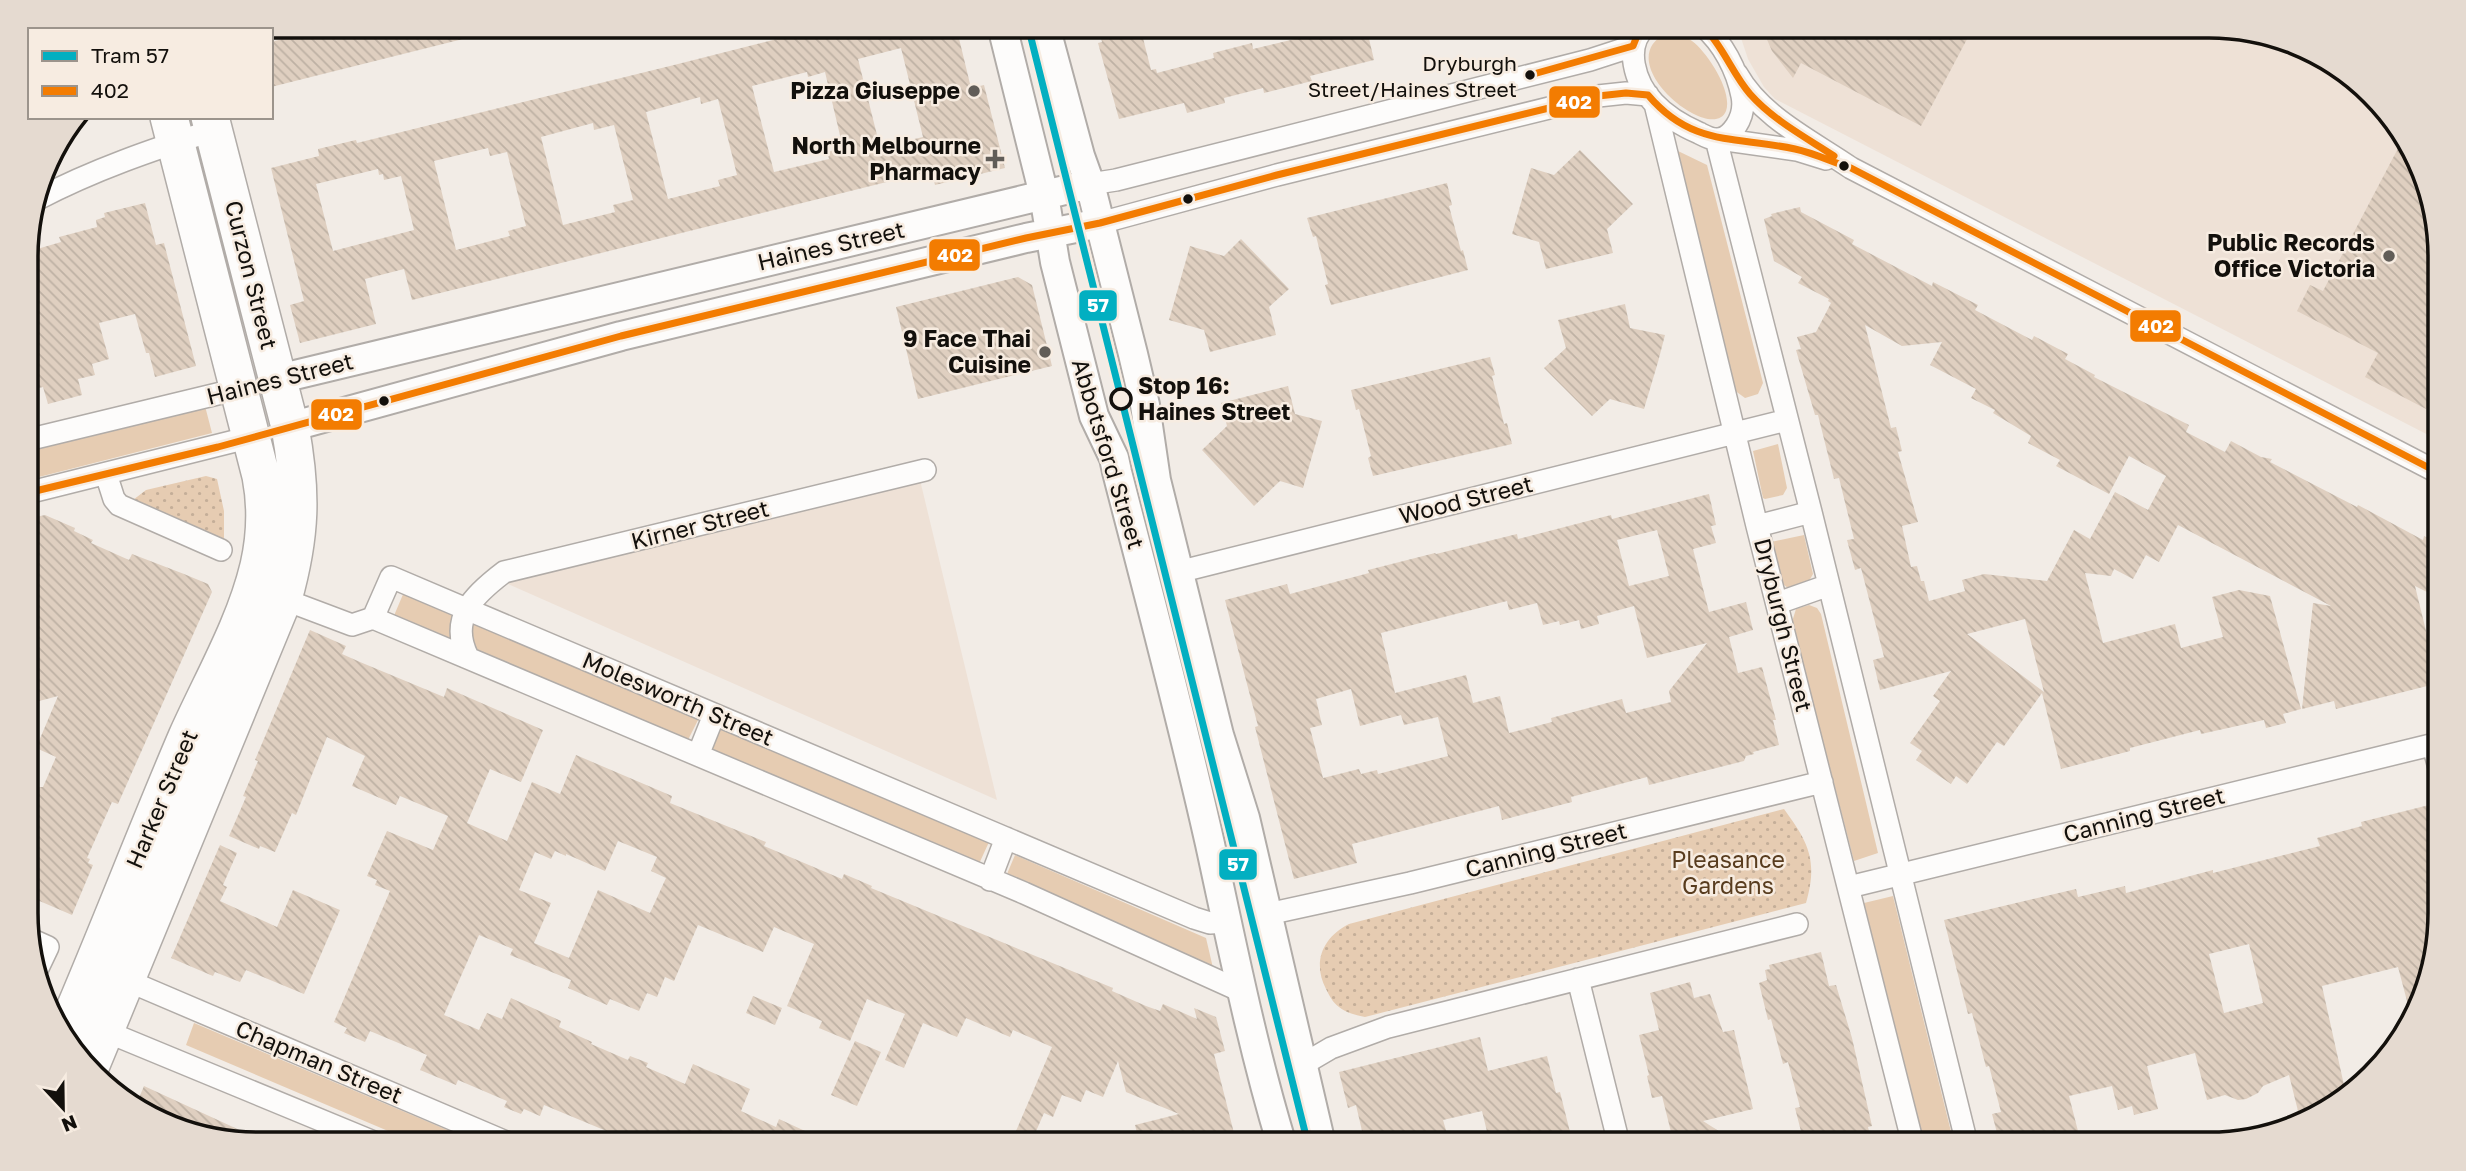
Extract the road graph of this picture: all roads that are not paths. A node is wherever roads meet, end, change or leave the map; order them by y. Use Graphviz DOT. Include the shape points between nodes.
graph roads {
  1 [pos="1005,38"];
  2 [pos="1048,38"];
  3 [pos="1636,38"];
  4 [pos="1715,38"];
  5 [pos="1633,46"];
  6 [pos="1737,74"];
  7 [pos="1652,100"];
  8 [pos="212,124"];
  9 [pos="172,130"];
  10 [pos="1718,139"];
  11 [pos="1851,168"];
  12 [pos="1090,184"];
  13 [pos="48,194"];
  14 [pos="1044,195"];
  15 [pos="1100,223"];
  16 [pos="1050,235"];
  17 [pos="278,379"];
  18 [pos="238,389"];
  19 [pos="1787,420"];
  20 [pos="290,427"];
  21 [pos="1735,433"];
  22 [pos="39,437"];
  23 [pos="251,437"];
  24 [pos="2428,468"];
  25 [pos="925,470"];
  26 [pos="106,474"];
  27 [pos="39,491"];
  28 [pos="1811,512"];
  29 [pos="1757,526"];
  30 [pos="221,551"];
  31 [pos="259,565"];
  32 [pos="1178,572"];
  33 [pos="1145,580"];
  34 [pos="1829,585"];
  35 [pos="283,599"];
  36 [pos="1778,603"];
  37 [pos="467,609"];
  38 [pos="373,618"];
  39 [pos="468,657"];
  40 [pos="713,715"];
  41 [pos="203,746"];
  42 [pos="2428,746"];
  43 [pos="698,755"];
  44 [pos="1822,782"];
  45 [pos="1006,838"];
  46 [pos="1901,874"];
  47 [pos="990,880"];
  48 [pos="1849,887"];
  49 [pos="1268,914"];
  50 [pos="1226,922"];
  51 [pos="1797,924"];
  52 [pos="40,944"];
  53 [pos="43,957"];
  54 [pos="1578,979"];
  55 [pos="126,980"];
  56 [pos="1284,991"];
  57 [pos="1243,992"];
  58 [pos="69,1024"];
  59 [pos="104,1031"];
  60 [pos="94,1058"];
  61 [pos="1302,1065"];
  62 [pos="349,1132"];
  63 [pos="483,1132"];
  64 [pos="1279,1132"];
  65 [pos="1318,1132"];
  66 [pos="1616,1132"];
  67 [pos="1910,1132"];
  68 [pos="1964,1132"];
  1 -- 14 [label="street, Abbotsford Street"];
  2 -- 12 [label="street, Abbotsford Street"];
  3 -- 5 [label="street"];
  4 -- 6 [label="street"];
  5 -- 7 [label="street, Dryburgh Street" via="1635,68"];
  5 -- 12 [label="street, Haines Street"];
  6 -- 10 [label="street" via="1742,113 1734,129"];
  6 -- 11 [label="street" via="1770,112"];
  7 -- 10 [label="street" via="1685,127"];
  7 -- 15 [label="street, Haines Street" via="1626,93 1598,96"];
  7 -- 21 [label="street, Dryburgh Street"];
  8 -- 9 [label="street"];
  8 -- 17 [label="highway, Curzon Street"];
  9 -- 13 [label="street"];
  9 -- 18 [label="highway, Curzon Street"];
  10 -- 11 [label="street" via="1797,150"];
  10 -- 19 [label="street"];
  11 -- 24 [label="street"];
  12 -- 14 [label="street, Haines Street"];
  12 -- 15 [label="street, Abbotsford Street"];
  14 -- 16 [label="street, Abbotsford Street"];
  14 -- 17 [label="street, Haines Street"];
  15 -- 16 [label="street, Haines Street"];
  15 -- 32 [label="street, Abbotsford Street" via="1145,405 1156,480"];
  16 -- 20 [label="street, Haines Street" via="633,333"];
  16 -- 33 [label="street, Abbotsford Street" via="1094,416 1114,458"];
  17 -- 18 [label="highway, Haines Street"];
  17 -- 20 [label="highway, Curzon Street"];
  18 -- 22 [label="street, Haines Street"];
  18 -- 23 [label="highway, Curzon Street"];
  19 -- 21 [label="street, Wood Street"];
  19 -- 28 [label="street"];
  20 -- 23 [label="highway, Haines Street"];
  20 -- 35 [label="highway, Curzon Street" via="299,512"];
  21 -- 29 [label="street, Dryburgh Street"];
  21 -- 32 [label="street, Wood Street"];
  23 -- 26 [label="street, Haines Street"];
  23 -- 31 [label="highway, Curzon Street" via="266,510"];
  25 -- 37 [label="street, Kirner Street" via="504,572 480,590"];
  26 -- 27 [label="street, Haines Street"];
  26 -- 30 [label="street" via="119,505"];
  28 -- 29 [label="street"];
  28 -- 34 [label="street"];
  29 -- 36 [label="street, Dryburgh Street"];
  31 -- 41 [label="highway, Harker Street"];
  32 -- 33 [label="street, Wood Street"];
  32 -- 49 [label="street, Abbotsford Street"];
  33 -- 50 [label="street, Abbotsford Street"];
  34 -- 36 [label="street"];
  34 -- 46 [label="street"];
  35 -- 38 [label="street, Molesworth Street" via="349,624"];
  35 -- 41 [label="highway, Harker Street"];
  36 -- 44 [label="street, Dryburgh Street"];
  37 -- 38 [label="street, Molesworth Street" via="391,577"];
  37 -- 39 [label="street" via="462,633"];
  37 -- 40 [label="street, Molesworth Street"];
  38 -- 39 [label="street, Molesworth Street"];
  39 -- 43 [label="street, Molesworth Street"];
  40 -- 43 [label="street"];
  40 -- 45 [label="street, Molesworth Street"];
  41 -- 55 [label="highway, Harker Street"];
  41 -- 58 [label="highway, Harker Street"];
  42 -- 46 [label="street, Canning Street"];
  43 -- 47 [label="street, Molesworth Street"];
  44 -- 48 [label="street, Dryburgh Street"];
  44 -- 49 [label="street, Canning Street"];
  45 -- 47 [label="street"];
  45 -- 50 [label="street, Molesworth Street" via="1194,918"];
  46 -- 48 [label="street, Canning Street"];
  46 -- 68 [label="street"];
  47 -- 57 [label="street, Molesworth Street"];
  48 -- 67 [label="street, Dryburgh Street"];
  49 -- 50 [label="street"];
  49 -- 56 [label="street, Abbotsford Street"];
  50 -- 57 [label="street, Abbotsford Street"];
  51 -- 54 [label="street"];
  52 -- 53 [label="street" via="48,947"];
  54 -- 61 [label="street" via="1388,1027 1331,1048"];
  54 -- 66 [label="street"];
  55 -- 59 [label="highway, Harker Street"];
  55 -- 63 [label="street, Chapman Street"];
  56 -- 57 [label="street"];
  56 -- 61 [label="street, Abbotsford Street"];
  57 -- 64 [label="street, Abbotsford Street"];
  59 -- 60 [label="highway, Harker Street"];
  59 -- 62 [label="street"];
  61 -- 65 [label="street, Abbotsford Street"];
}
